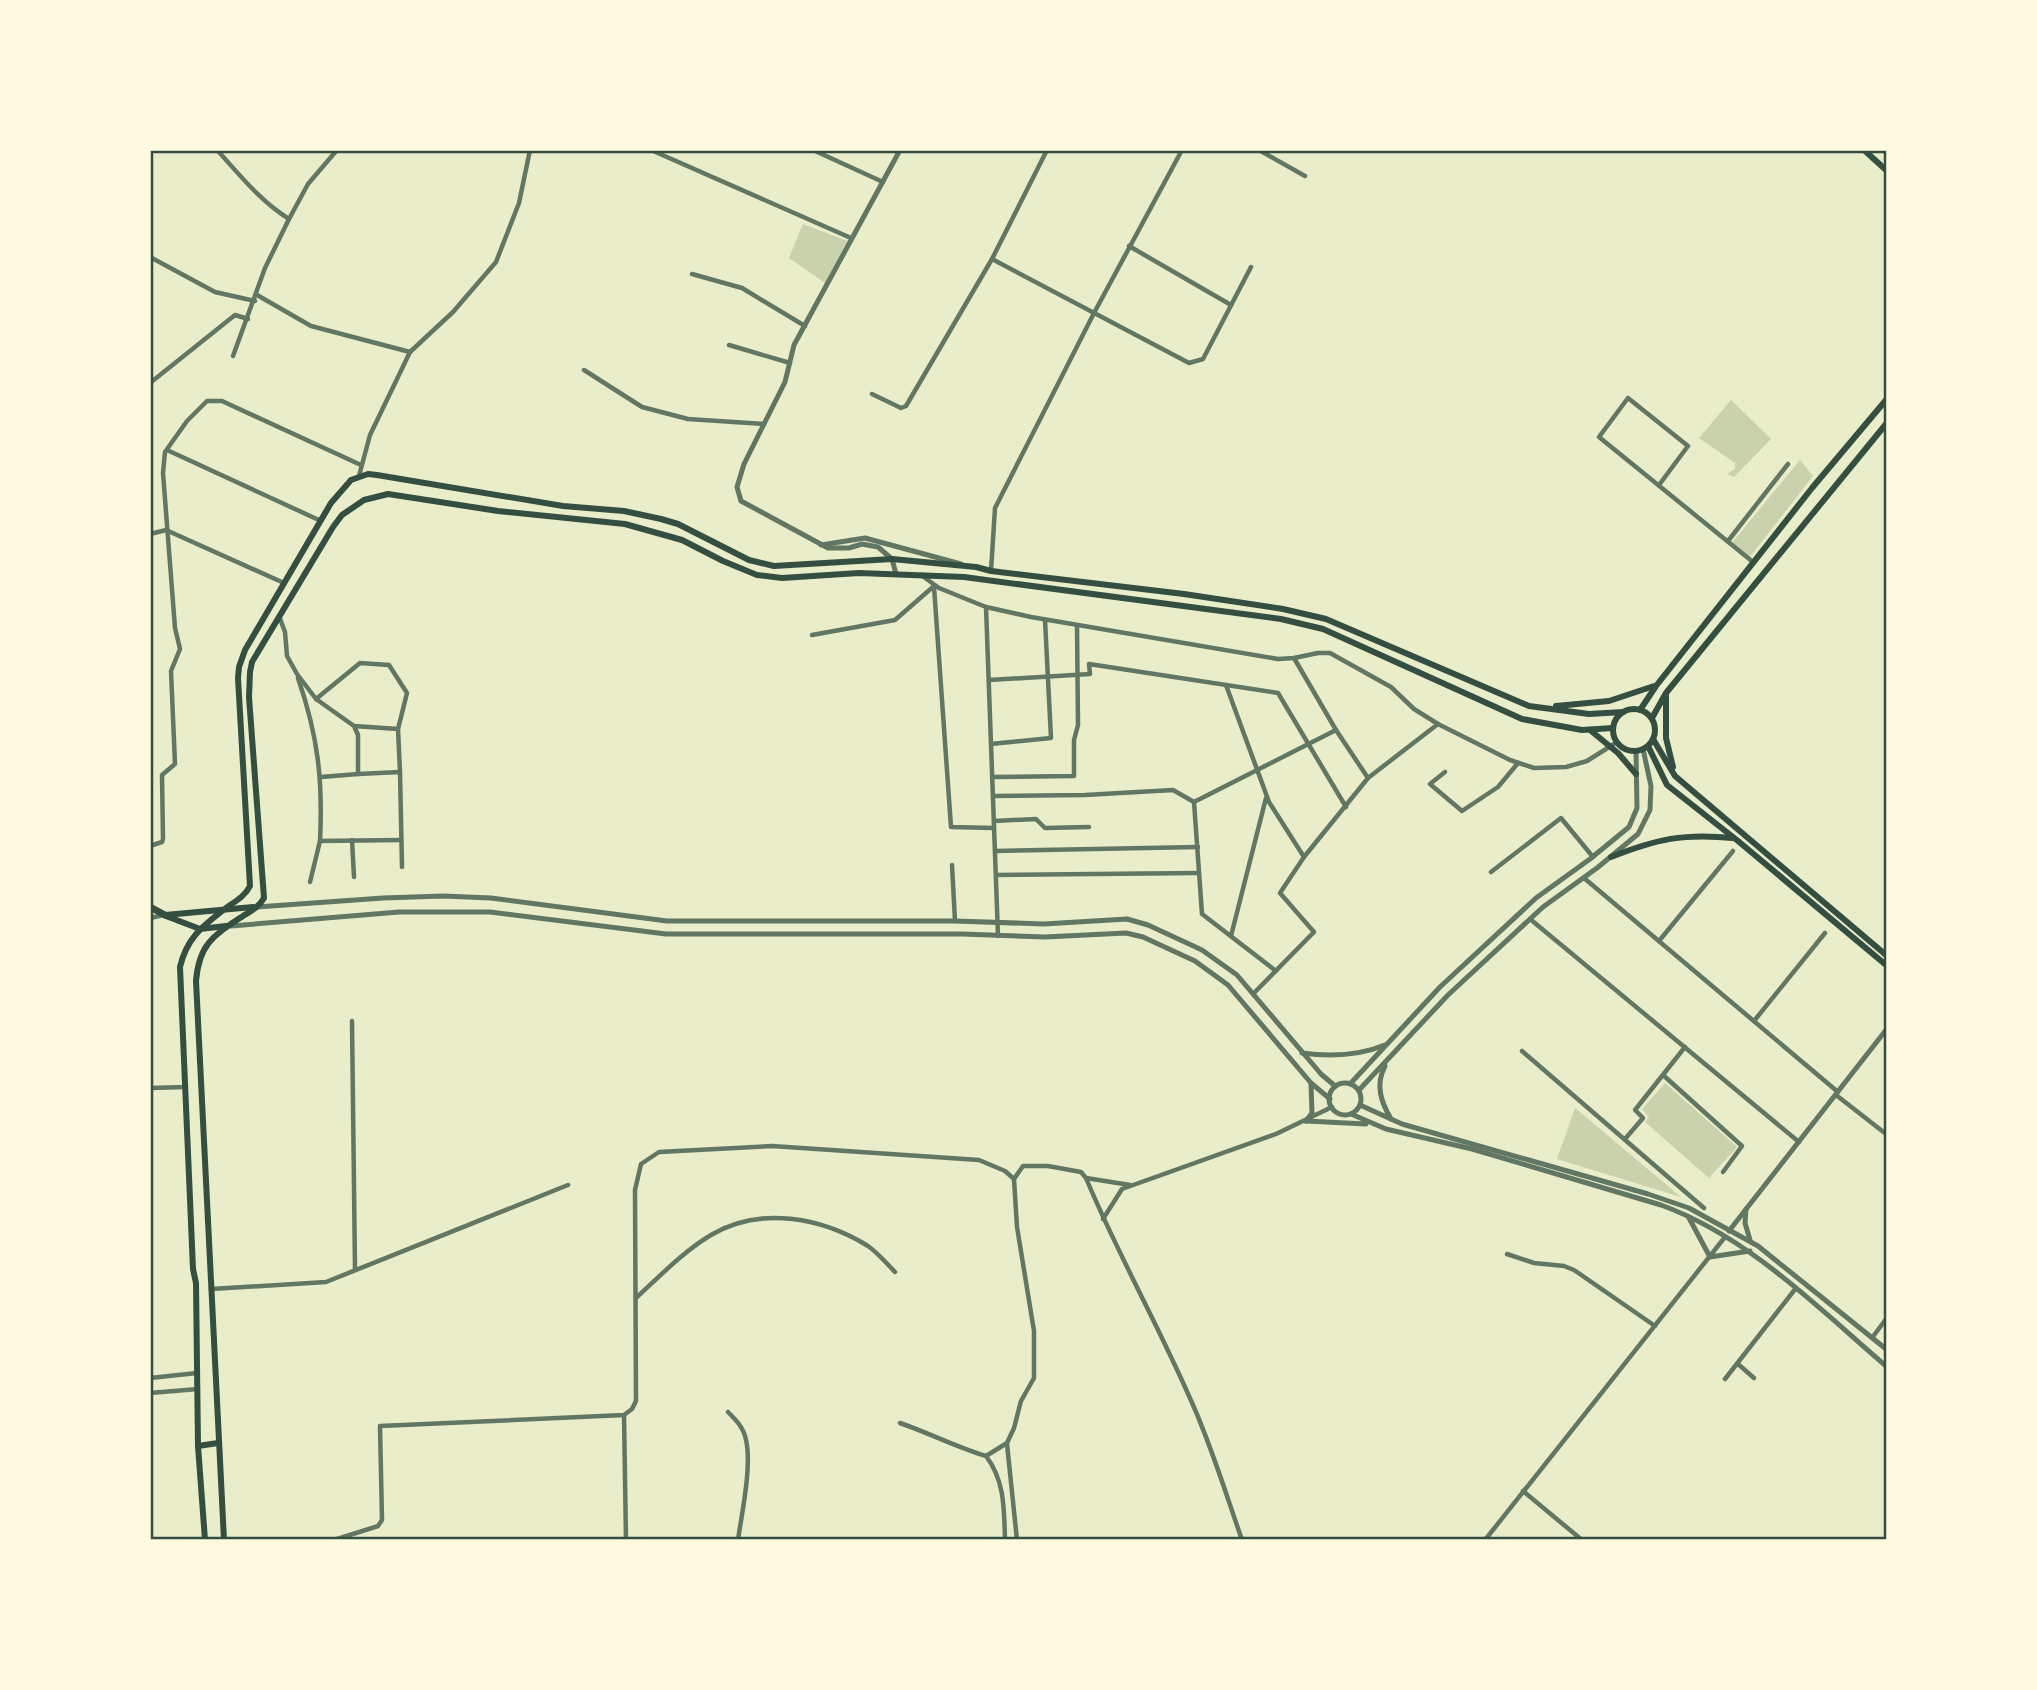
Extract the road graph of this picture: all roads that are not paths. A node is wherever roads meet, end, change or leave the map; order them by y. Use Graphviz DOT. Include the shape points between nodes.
graph roads {
  1 [pos="217,150"];
  2 [pos="530,150"];
  3 [pos="651,150"];
  4 [pos="813,150"];
  5 [pos="900,150"];
  6 [pos="1047,150"];
  7 [pos="1182,150"];
  8 [pos="1259,150"];
  9 [pos="1864,150"];
  10 [pos="334,152"];
  11 [pos="1886,170"];
  12 [pos="1305,176"];
  13 [pos="884,182"];
  14 [pos="289,219"];
  15 [pos="851,238"];
  16 [pos="1129,246"];
  17 [pos="150,257"];
  18 [pos="992,259"];
  19 [pos="1251,267"];
  20 [pos="692,274"];
  21 [pos="256,298"];
  22 [pos="1231,305"];
  23 [pos="1094,313"];
  24 [pos="248,319"];
  25 [pos="805,326"];
  26 [pos="729,345"];
  27 [pos="410,352"];
  28 [pos="233,356"];
  29 [pos="790,363"];
  30 [pos="584,370"];
  31 [pos="150,383"];
  32 [pos="872,394"];
  33 [pos="1886,400"];
  34 [pos="764,424"];
  35 [pos="1886,424"];
  36 [pos="167,450"];
  37 [pos="1788,464"];
  38 [pos="361,466"];
  39 [pos="359,476"];
  40 [pos="1659,485"];
  41 [pos="321,521"];
  42 [pos="166,530"];
  43 [pos="150,534"];
  44 [pos="1728,541"];
  45 [pos="821,545"];
  46 [pos="892,559"];
  47 [pos="1753,562"];
  48 [pos="976,567"];
  49 [pos="991,571"];
  50 [pos="896,574"];
  51 [pos="921,575"];
  52 [pos="284,583"];
  53 [pos="934,586"];
  54 [pos="986,607"];
  55 [pos="279,615"];
  56 [pos="1045,620"];
  57 [pos="1077,625"];
  58 [pos="812,635"];
  59 [pos="1294,658"];
  60 [pos="297,674"];
  61 [pos="1076,675"];
  62 [pos="1048,677"];
  63 [pos="989,680"];
  64 [pos="1226,685"];
  65 [pos="1656,686"];
  66 [pos="1666,693"];
  67 [pos="316,699"];
  68 [pos="1543,707"];
  69 [pos="1640,710"];
  70 [pos="1623,712"];
  71 [pos="1652,718"];
  72 [pos="1438,724"];
  73 [pos="354,726"];
  74 [pos="1613,728"];
  75 [pos="398,729"];
  76 [pos="1336,730"];
  77 [pos="1590,730"];
  78 [pos="1653,739"];
  79 [pos="1617,742"];
  80 [pos="991,744"];
  81 [pos="1309,744"];
  82 [pos="1610,747"];
  83 [pos="1642,748"];
  84 [pos="1518,763"];
  85 [pos="1257,770"];
  86 [pos="400,772"];
  87 [pos="1445,772"];
  88 [pos="358,774"];
  89 [pos="1636,774"];
  90 [pos="321,776"];
  91 [pos="1675,776"];
  92 [pos="992,777"];
  93 [pos="1368,778"];
  94 [pos="993,796"];
  95 [pos="1266,796"];
  96 [pos="1194,802"];
  97 [pos="1346,807"];
  98 [pos="994,821"];
  99 [pos="1089,827"];
  100 [pos="994,828"];
  101 [pos="1734,838"];
  102 [pos="352,840"];
  103 [pos="401,840"];
  104 [pos="320,841"];
  105 [pos="150,846"];
  106 [pos="1198,847"];
  107 [pos="995,851"];
  108 [pos="1733,851"];
  109 [pos="1304,856"];
  110 [pos="1593,857"];
  111 [pos="1611,857"];
  112 [pos="952,865"];
  113 [pos="402,867"];
  114 [pos="1491,872"];
  115 [pos="1199,873"];
  116 [pos="996,875"];
  117 [pos="354,877"];
  118 [pos="1584,878"];
  119 [pos="310,882"];
  120 [pos="443,896"];
  121 [pos="533,904"];
  122 [pos="150,905"];
  123 [pos="257,907"];
  124 [pos="223,911"];
  125 [pos="442,912"];
  126 [pos="165,915"];
  127 [pos="628,915"];
  128 [pos="530,917"];
  129 [pos="150,918"];
  130 [pos="1530,919"];
  131 [pos="861,920"];
  132 [pos="832,921"];
  133 [pos="959,921"];
  134 [pos="998,922"];
  135 [pos="228,926"];
  136 [pos="200,929"];
  137 [pos="627,929"];
  138 [pos="1825,933"];
  139 [pos="832,934"];
  140 [pos="861,934"];
  141 [pos="962,934"];
  142 [pos="998,936"];
  143 [pos="1231,936"];
  144 [pos="1660,941"];
  145 [pos="1886,955"];
  146 [pos="1886,965"];
  147 [pos="1276,971"];
  148 [pos="1253,994"];
  149 [pos="352,1021"];
  150 [pos="1754,1021"];
  151 [pos="1886,1030"];
  152 [pos="1388,1044"];
  153 [pos="1685,1047"];
  154 [pos="1522,1051"];
  155 [pos="1302,1053"];
  156 [pos="1388,1060"];
  157 [pos="1663,1075"];
  158 [pos="1311,1083"];
  159 [pos="1350,1084"];
  160 [pos="186,1087"];
  161 [pos="1335,1087"];
  162 [pos="150,1088"];
  163 [pos="1359,1090"];
  164 [pos="1837,1093"];
  165 [pos="1330,1099"];
  166 [pos="1360,1105"];
  167 [pos="1332,1107"];
  168 [pos="1351,1114"];
  169 [pos="1391,1120"];
  170 [pos="1306,1121"];
  171 [pos="1371,1124"];
  172 [pos="204,1125"];
  173 [pos="188,1126"];
  174 [pos="1886,1134"];
  175 [pos="1625,1139"];
  176 [pos="1799,1142"];
  177 [pos="1723,1172"];
  178 [pos="1086,1178"];
  179 [pos="1014,1180"];
  180 [pos="568,1185"];
  181 [pos="1130,1185"];
  182 [pos="1704,1208"];
  183 [pos="1746,1209"];
  184 [pos="1687,1215"];
  185 [pos="1103,1219"];
  186 [pos="1731,1229"];
  187 [pos="1725,1237"];
  188 [pos="1750,1240"];
  189 [pos="1750,1251"];
  190 [pos="1507,1254"];
  191 [pos="1710,1257"];
  192 [pos="355,1270"];
  193 [pos="895,1272"];
  194 [pos="1796,1288"];
  195 [pos="211,1289"];
  196 [pos="636,1297"];
  197 [pos="1886,1319"];
  198 [pos="1656,1326"];
  199 [pos="1872,1338"];
  200 [pos="1886,1349"];
  201 [pos="1738,1364"];
  202 [pos="1886,1366"];
  203 [pos="197,1373"];
  204 [pos="150,1378"];
  205 [pos="1754,1378"];
  206 [pos="1725,1379"];
  207 [pos="198,1389"];
  208 [pos="150,1393"];
  209 [pos="728,1412"];
  210 [pos="624,1415"];
  211 [pos="900,1423"];
  212 [pos="218,1443"];
  213 [pos="1007,1443"];
  214 [pos="198,1446"];
  215 [pos="986,1457"];
  216 [pos="1523,1491"];
  217 [pos="205,1539"];
  218 [pos="224,1539"];
  219 [pos="334,1539"];
  220 [pos="626,1539"];
  221 [pos="738,1539"];
  222 [pos="1005,1539"];
  223 [pos="1017,1539"];
  224 [pos="1242,1539"];
  225 [pos="1485,1539"];
  226 [pos="1582,1539"];
  1 -- 14 [label="street" via="255,192"];
  2 -- 27 [label="street" via="519,203 496,262"];
  3 -- 15 [label="street"];
  4 -- 13 [label="street"];
  5 -- 13 [label="street"];
  6 -- 18 [label="street"];
  7 -- 16 [label="street"];
  8 -- 12 [label="street"];
  9 -- 11 [label="main road"];
  10 -- 14 [label="street" via="307,184"];
  13 -- 15 [label="street"];
  14 -- 21 [label="street"];
  15 -- 25 [label="street"];
  16 -- 22 [label="street"];
  16 -- 23 [label="street"];
  17 -- 21 [label="street" via="215,292"];
  18 -- 23 [label="street"];
  18 -- 32 [label="street" via="906,407"];
  19 -- 22 [label="street"];
  20 -- 25 [label="street" via="742,288"];
  21 -- 24 [label="street"];
  21 -- 27 [label="street" via="311,326"];
  22 -- 23 [label="street" via="1203,359 1196,363"];
  23 -- 49 [label="street" via="995,508"];
  24 -- 28 [label="street"];
  24 -- 31 [label="street" via="235,315"];
  25 -- 29 [label="street"];
  26 -- 29 [label="street"];
  27 -- 38 [label="street" via="370,435"];
  29 -- 34 [label="street"];
  30 -- 34 [label="street" via="642,407 688,419"];
  33 -- 47 [label="main road"];
  34 -- 45 [label="street" via="737,486 741,501"];
  35 -- 66 [label="main road"];
  36 -- 38 [label="street" via="207,401 222,401"];
  36 -- 41 [label="street"];
  36 -- 42 [label="street" via="163,472"];
  37 -- 44 [label="street"];
  38 -- 39 [label="street"];
  39 -- 41 [label="main road" via="344,487"];
  39 -- 46 [label="main road" via="637,514 678,524 749,560 774,566"];
  40 -- 40 [label="street" via="1599,437 1628,398 1688,446"];
  40 -- 44 [label="street"];
  41 -- 52 [label="main road"];
  42 -- 43 [label="street"];
  42 -- 52 [label="street"];
  42 -- 105 [label="street" via="180,649 171,671 175,764 162,775 163,839"];
  44 -- 47 [label="street"];
  45 -- 46 [label="street" via="839,549 872,545"];
  45 -- 48 [label="street" via="865,538"];
  46 -- 48 [label="main road"];
  46 -- 50 [label="street"];
  47 -- 65 [label="main road"];
  48 -- 49 [label="main road"];
  49 -- 68 [label="main road" via="1196,596 1326,619 1529,706"];
  50 -- 51 [label="main road"];
  50 -- 55 [label="main road" via="757,575 682,540 625,524 388,494 364,500 342,515"];
  51 -- 53 [label="street"];
  51 -- 77 [label="main road" via="964,577 1323,629 1522,719"];
  52 -- 124 [label="main road" via="239,667 251,880 244,895"];
  53 -- 54 [label="street"];
  53 -- 58 [label="street" via="895,620"];
  53 -- 100 [label="street" via="951,827"];
  54 -- 56 [label="street"];
  54 -- 63 [label="street"];
  55 -- 60 [label="street" via="287,656"];
  55 -- 123 [label="main road" via="252,662 249,682 264,894"];
  56 -- 57 [label="street"];
  56 -- 62 [label="street"];
  57 -- 59 [label="street"];
  57 -- 61 [label="street"];
  59 -- 72 [label="street" via="1330,653 1391,687"];
  59 -- 76 [label="street"];
  60 -- 67 [label="street"];
  60 -- 90 [label="street" via="311,715"];
  61 -- 62 [label="street"];
  61 -- 64 [label="street" via="1090,674 1089,664"];
  61 -- 92 [label="street" via="1074,776"];
  62 -- 63 [label="street"];
  62 -- 80 [label="street" via="1051,738"];
  63 -- 80 [label="street"];
  64 -- 81 [label="street" via="1278,692"];
  64 -- 85 [label="street"];
  65 -- 68 [label="main road" via="1609,701"];
  65 -- 69 [label="main road"];
  66 -- 71 [label="main road"];
  66 -- 91 [label="main road" via="1666,738"];
  67 -- 73 [label="street"];
  67 -- 75 [label="street" via="360,663 389,665 407,693"];
  68 -- 70 [label="main road" via="1589,714"];
  69 -- 70 [label="main road"];
  69 -- 71 [label="main road"];
  70 -- 74 [label="main road"];
  71 -- 78 [label="main road"];
  72 -- 84 [label="street"];
  72 -- 93 [label="street"];
  73 -- 75 [label="street"];
  73 -- 88 [label="street"];
  74 -- 77 [label="main road"];
  74 -- 79 [label="main road"];
  75 -- 86 [label="street"];
  76 -- 81 [label="street"];
  76 -- 93 [label="street"];
  77 -- 82 [label="main road"];
  78 -- 83 [label="main road"];
  78 -- 91 [label="main road"];
  79 -- 82 [label="street"];
  79 -- 83 [label="main road" via="1625,749"];
  80 -- 92 [label="street"];
  81 -- 85 [label="street"];
  81 -- 97 [label="street"];
  82 -- 84 [label="street" via="1566,767 1534,768"];
  82 -- 89 [label="main road"];
  83 -- 89 [label="street"];
  83 -- 101 [label="main road" via="1667,785"];
  83 -- 111 [label="street" via="1651,786 1650,810 1638,834"];
  84 -- 87 [label="street" via="1498,787 1462,811 1430,784"];
  85 -- 95 [label="street"];
  85 -- 96 [label="street"];
  86 -- 88 [label="street"];
  86 -- 103 [label="street"];
  88 -- 90 [label="street"];
  89 -- 110 [label="street" via="1637,808 1629,827"];
  90 -- 104 [label="street"];
  91 -- 145 [label="main road"];
  92 -- 94 [label="street"];
  93 -- 97 [label="street"];
  94 -- 96 [label="street" via="1173,790"];
  94 -- 98 [label="street"];
  95 -- 109 [label="street"];
  95 -- 143 [label="street"];
  96 -- 106 [label="street"];
  97 -- 109 [label="street"];
  98 -- 99 [label="street" via="1036,819 1045,828"];
  98 -- 100 [label="street"];
  100 -- 107 [label="street"];
  101 -- 111 [label="main road" via="1656,840"];
  101 -- 146 [label="main road"];
  102 -- 103 [label="street"];
  102 -- 104 [label="street"];
  102 -- 117 [label="street"];
  103 -- 113 [label="street"];
  104 -- 119 [label="street"];
  106 -- 107 [label="street"];
  106 -- 115 [label="street"];
  107 -- 116 [label="street"];
  108 -- 144 [label="street"];
  109 -- 147 [label="street" via="1280,893 1314,932"];
  110 -- 114 [label="street" via="1562,818"];
  110 -- 152 [label="street" via="1536,898 1440,987"];
  111 -- 118 [label="street"];
  112 -- 133 [label="street"];
  115 -- 116 [label="street"];
  115 -- 143 [label="street" via="1202,914"];
  116 -- 134 [label="street"];
  118 -- 130 [label="street"];
  118 -- 144 [label="street"];
  120 -- 121 [label="street"];
  120 -- 123 [label="street"];
  120 -- 125 [label="street"];
  121 -- 127 [label="street"];
  121 -- 128 [label="street"];
  122 -- 126 [label="main road"];
  123 -- 124 [label="main road"];
  123 -- 135 [label="main road"];
  124 -- 126 [label="main road"];
  124 -- 136 [label="main road"];
  125 -- 128 [label="street"];
  125 -- 135 [label="street"];
  126 -- 129 [label="street"];
  126 -- 136 [label="main road"];
  127 -- 132 [label="street" via="667,920"];
  127 -- 137 [label="street"];
  128 -- 137 [label="street"];
  130 -- 153 [label="street"];
  130 -- 156 [label="street" via="1448,995"];
  131 -- 132 [label="street"];
  131 -- 133 [label="street"];
  131 -- 140 [label="street"];
  132 -- 139 [label="street"];
  133 -- 134 [label="street"];
  133 -- 141 [label="street"];
  134 -- 142 [label="street"];
  134 -- 148 [label="street" via="1127,919 1202,950 1237,975"];
  135 -- 136 [label="main road"];
  135 -- 172 [label="main road" via="202,950 197,967"];
  136 -- 160 [label="main road" via="188,941 180,967"];
  137 -- 139 [label="street" via="666,934"];
  138 -- 150 [label="street"];
  139 -- 140 [label="street"];
  140 -- 141 [label="street"];
  141 -- 142 [label="street"];
  142 -- 158 [label="street" via="1126,933 1195,961 1228,985"];
  143 -- 147 [label="street"];
  144 -- 150 [label="street"];
  147 -- 148 [label="street"];
  148 -- 155 [label="street"];
  149 -- 192 [label="street"];
  150 -- 164 [label="street"];
  151 -- 164 [label="street"];
  152 -- 155 [label="street" via="1360,1054"];
  152 -- 159 [label="street"];
  153 -- 157 [label="street"];
  153 -- 176 [label="street"];
  154 -- 175 [label="street"];
  155 -- 161 [label="street"];
  156 -- 163 [label="street"];
  156 -- 169 [label="street" via="1380,1075 1380,1091"];
  157 -- 175 [label="street" via="1635,1110 1643,1118"];
  157 -- 177 [label="street" via="1742,1146"];
  158 -- 165 [label="street"];
  158 -- 170 [label="street" via="1313,1101"];
  159 -- 161 [label="street"];
  159 -- 163 [label="street"];
  160 -- 162 [label="street"];
  160 -- 173 [label="main road"];
  161 -- 165 [label="street"];
  163 -- 166 [label="street"];
  164 -- 174 [label="street"];
  164 -- 176 [label="street"];
  165 -- 167 [label="street"];
  166 -- 168 [label="street"];
  166 -- 169 [label="street"];
  167 -- 168 [label="street" via="1340,1114"];
  167 -- 170 [label="street"];
  168 -- 171 [label="street"];
  169 -- 186 [label="street" via="1648,1194"];
  170 -- 171 [label="street"];
  170 -- 181 [label="street"];
  171 -- 184 [label="street" via="1472,1149"];
  172 -- 173 [label="main road"];
  172 -- 195 [label="main road"];
  173 -- 203 [label="main road"];
  175 -- 182 [label="street"];
  176 -- 183 [label="street"];
  178 -- 179 [label="street" via="1081,1172 1023,1166"];
  178 -- 181 [label="street"];
  178 -- 185 [label="street"];
  179 -- 196 [label="street" via="979,1160 772,1146 659,1152 641,1164 635,1190"];
  179 -- 213 [label="street" via="1034,1331 1034,1378"];
  180 -- 192 [label="street"];
  181 -- 185 [label="street" via="1122,1189"];
  183 -- 186 [label="street"];
  183 -- 188 [label="street"];
  184 -- 187 [label="street"];
  184 -- 191 [label="street"];
  185 -- 224 [label="street" via="1193,1404"];
  186 -- 187 [label="street"];
  186 -- 188 [label="street"];
  187 -- 189 [label="street"];
  187 -- 191 [label="street"];
  188 -- 199 [label="street"];
  189 -- 191 [label="street"];
  189 -- 194 [label="street"];
  190 -- 198 [label="street" via="1574,1269"];
  191 -- 198 [label="street"];
  192 -- 195 [label="street" via="326,1282"];
  193 -- 196 [label="street" via="869,1247 820,1223 750,1219 711,1235"];
  194 -- 201 [label="street"];
  194 -- 202 [label="street"];
  195 -- 212 [label="main road"];
  196 -- 210 [label="street" via="636,1401"];
  197 -- 199 [label="street"];
  198 -- 216 [label="street"];
  199 -- 200 [label="street"];
  201 -- 205 [label="street"];
  201 -- 206 [label="street"];
  203 -- 204 [label="street"];
  203 -- 207 [label="main road"];
  207 -- 208 [label="street"];
  207 -- 214 [label="main road"];
  209 -- 221 [label="street" via="740,1423 746,1440 746,1485"];
  210 -- 219 [label="street" via="380,1426 382,1520 378,1526"];
  210 -- 220 [label="street"];
  211 -- 215 [label="street"];
  212 -- 214 [label="main road"];
  212 -- 218 [label="main road"];
  213 -- 215 [label="street"];
  213 -- 223 [label="street"];
  214 -- 217 [label="main road"];
  215 -- 222 [label="street" via="1000,1479"];
  216 -- 225 [label="street"];
  216 -- 226 [label="street"];
}
